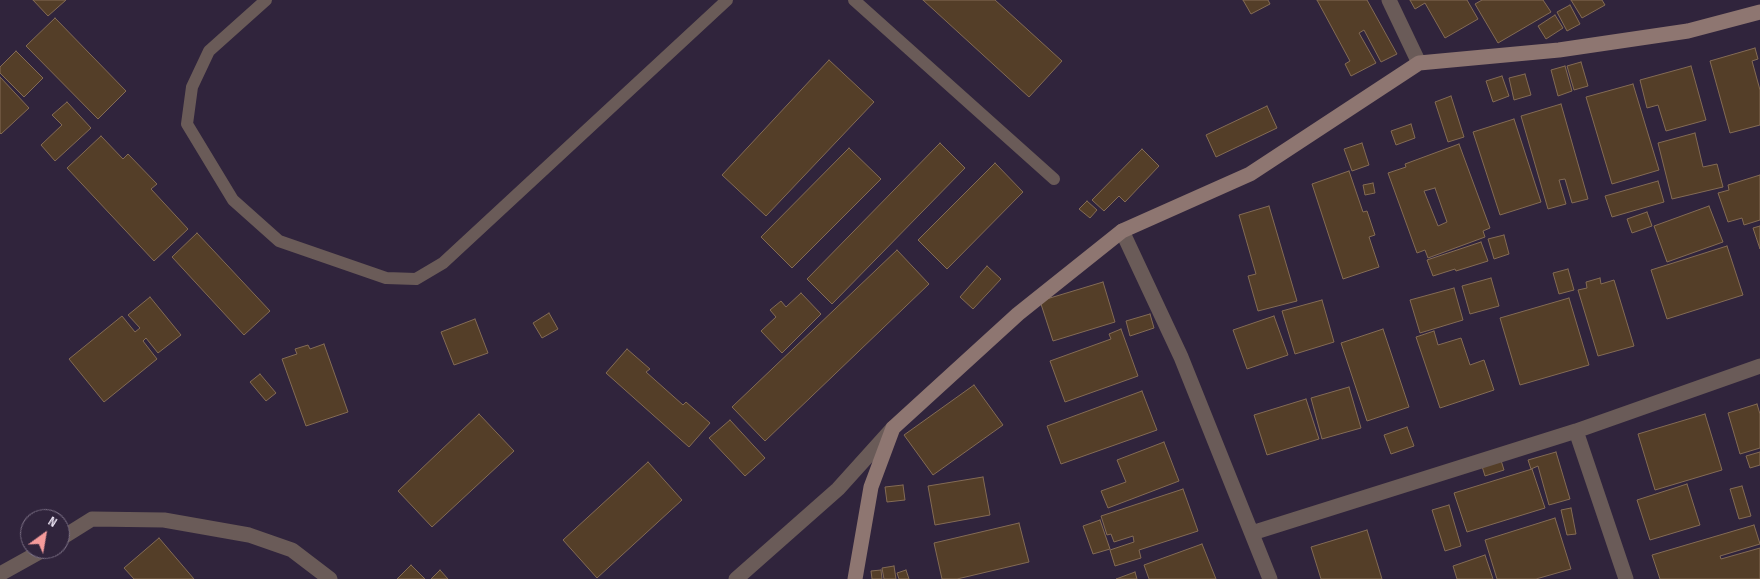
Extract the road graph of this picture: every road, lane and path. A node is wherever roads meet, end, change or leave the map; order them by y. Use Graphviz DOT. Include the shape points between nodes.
graph roads {
  1 [pos="266,0"];
  2 [pos="727,0"];
  3 [pos="854,0"];
  4 [pos="1389,0"];
  5 [pos="1760,12"];
  6 [pos="1419,63"];
  7 [pos="1054,179"];
  8 [pos="1122,231"];
  9 [pos="1760,366"];
  10 [pos="892,428"];
  11 [pos="1576,431"];
  12 [pos="70,533"];
  13 [pos="1252,533"];
  14 [pos="27,559"];
  15 [pos="0,574"];
  16 [pos="330,579"];
  17 [pos="736,579"];
  18 [pos="855,579"];
  19 [pos="1270,579"];
  20 [pos="1626,579"];
  1 -- 2 [label="lane" via="209,51 192,87 187,124 233,200 279,241 386,278 416,279 443,263"];
  3 -- 7 [label="lane"];
  4 -- 6 [label="street"];
  5 -- 6 [label="street" via="1688,31 1559,50"];
  6 -- 8 [label="street" via="1250,174"];
  8 -- 10 [label="street" via="1018,314"];
  8 -- 13 [label="street" via="1181,357"];
  9 -- 11 [label="street"];
  10 -- 17 [label="street" via="838,489"];
  10 -- 18 [label="street" via="871,486"];
  11 -- 13 [label="street"];
  11 -- 20 [label="street"];
  12 -- 16 [label="street" via="92,519 164,520 249,536 292,550"];
  13 -- 19 [label="street"];
  14 -- 15 [label="street"];
}
